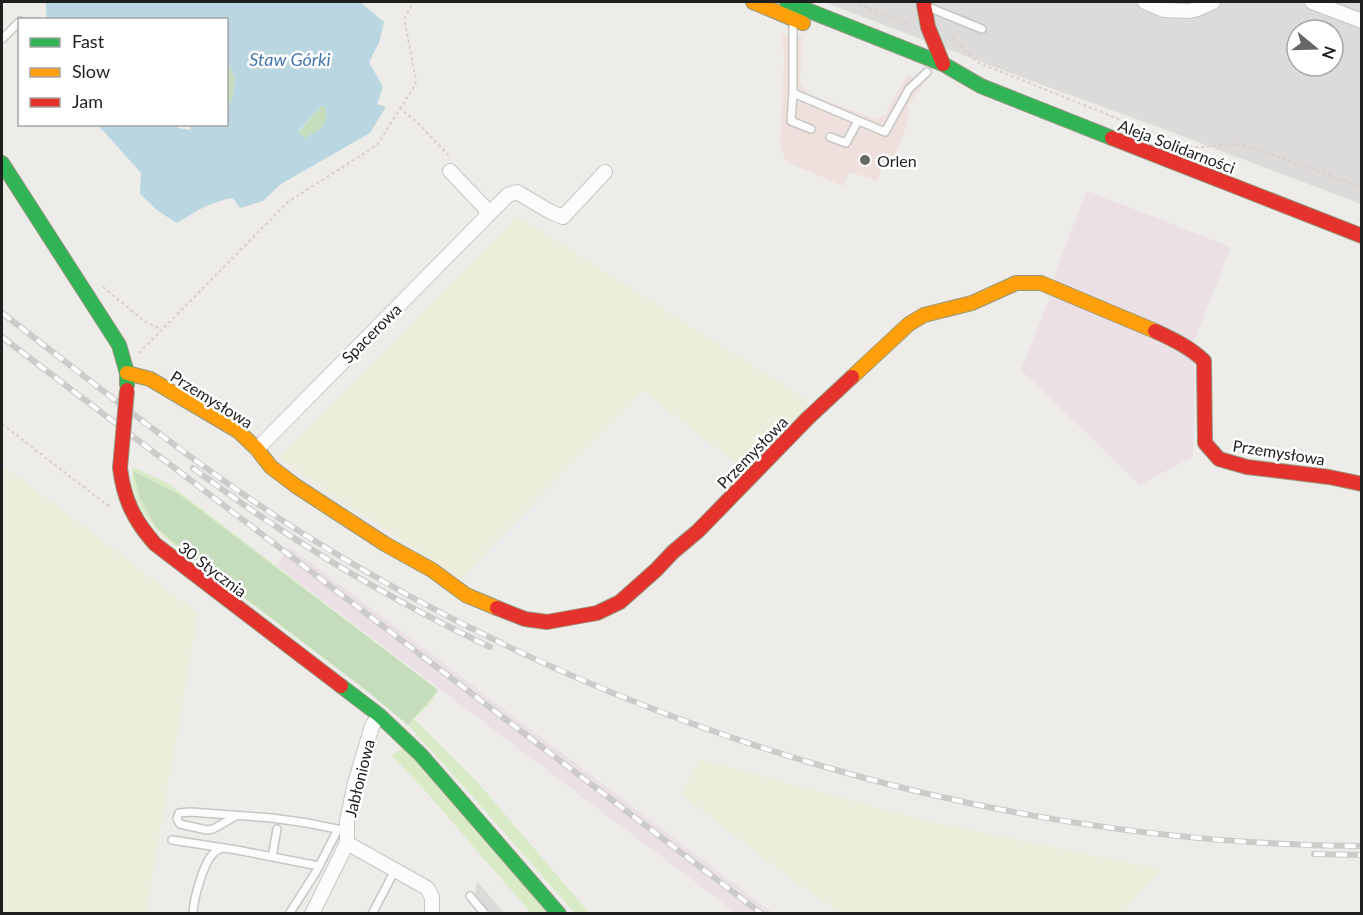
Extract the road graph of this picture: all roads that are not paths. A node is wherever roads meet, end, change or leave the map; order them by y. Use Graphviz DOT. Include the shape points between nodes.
graph roads {
  1 [pos="753,2"];
  2 [pos="787,2"];
  3 [pos="1145,2"];
  4 [pos="1213,2"];
  5 [pos="1312,2"];
  6 [pos="919,3"];
  7 [pos="794,19"];
  8 [pos="1362,21"];
  9 [pos="18,22"];
  10 [pos="816,28"];
  11 [pos="982,29"];
  12 [pos="2,39"];
  13 [pos="943,63"];
  14 [pos="921,70"];
  15 [pos="981,86"];
  16 [pos="793,93"];
  17 [pos="858,121"];
  18 [pos="811,129"];
  19 [pos="830,136"];
  20 [pos="2,163"];
  21 [pos="453,167"];
  22 [pos="605,172"];
  23 [pos="486,217"];
  24 [pos="1362,236"];
  25 [pos="128,373"];
  26 [pos="257,449"];
  27 [pos="1362,484"];
  28 [pos="379,715"];
  29 [pos="236,816"];
  30 [pos="277,830"];
  31 [pos="344,834"];
  32 [pos="172,840"];
  33 [pos="223,848"];
  34 [pos="272,857"];
  35 [pos="319,866"];
  36 [pos="395,870"];
  37 [pos="470,896"];
  38 [pos="193,914"];
  39 [pos="289,914"];
  40 [pos="312,914"];
  41 [pos="372,914"];
  42 [pos="432,914"];
  43 [pos="485,914"];
  44 [pos="559,914"];
  1 -- 7 [label="street"];
  2 -- 13 [label="street, Aleja Solidarności"];
  3 -- 4 [label="street" via="1164,10 1189,11"];
  5 -- 8 [label="street"];
  6 -- 11 [label="lane"];
  6 -- 13 [label="street"];
  7 -- 10 [label="street"];
  7 -- 16 [label="lane"];
  9 -- 12 [label="lane"];
  13 -- 15 [label="street, Aleja Solidarności"];
  14 -- 15 [label="street, Aleja Solidarności"];
  14 -- 17 [label="lane" via="885,132"];
  15 -- 24 [label="street, Aleja Solidarności"];
  16 -- 17 [label="lane"];
  16 -- 18 [label="lane" via="791,121"];
  17 -- 19 [label="lane" via="846,143"];
  20 -- 25 [label="street, 30 Stycznia" via="119,345"];
  21 -- 23 [label="street" via="486,209"];
  22 -- 23 [label="street, Spacerowa" via="563,217 517,192 508,195"];
  23 -- 26 [label="street, Spacerowa"];
  25 -- 26 [label="street, Przemysłowa" via="150,379 238,431"];
  25 -- 28 [label="street, 30 Stycznia, bridge" via="120,468 127,504 140,527 155,544"];
  26 -- 27 [label="street, Przemysłowa" via="296,486 466,595 525,619 547,622 597,614 620,602 698,531 808,417 909,324 924,315 972,303 1016,283 1041,283 1173,339 1198,355 1204,361 1205,443 1219,459 1247,467"];
  28 -- 31 [label="street, Jabłoniowa" via="355,783"];
  28 -- 44 [label="street, 30 Stycznia" via="421,754"];
  29 -- 29 [label="lane" via="183,812 177,819 180,825 207,830"];
  29 -- 31 [label="lane" via="272,818"];
  30 -- 34 [label="lane"];
  31 -- 35 [label="lane"];
  31 -- 36 [label="street"];
  31 -- 40 [label="street, Jabłoniowa"];
  32 -- 33 [label="lane"];
  33 -- 34 [label="lane"];
  33 -- 38 [label="lane" via="213,853 204,869"];
  34 -- 35 [label="lane"];
  35 -- 39 [label="lane"];
  36 -- 41 [label="lane"];
  36 -- 42 [label="street" via="427,888 432,897"];
  37 -- 43 [label="lane"];
}
